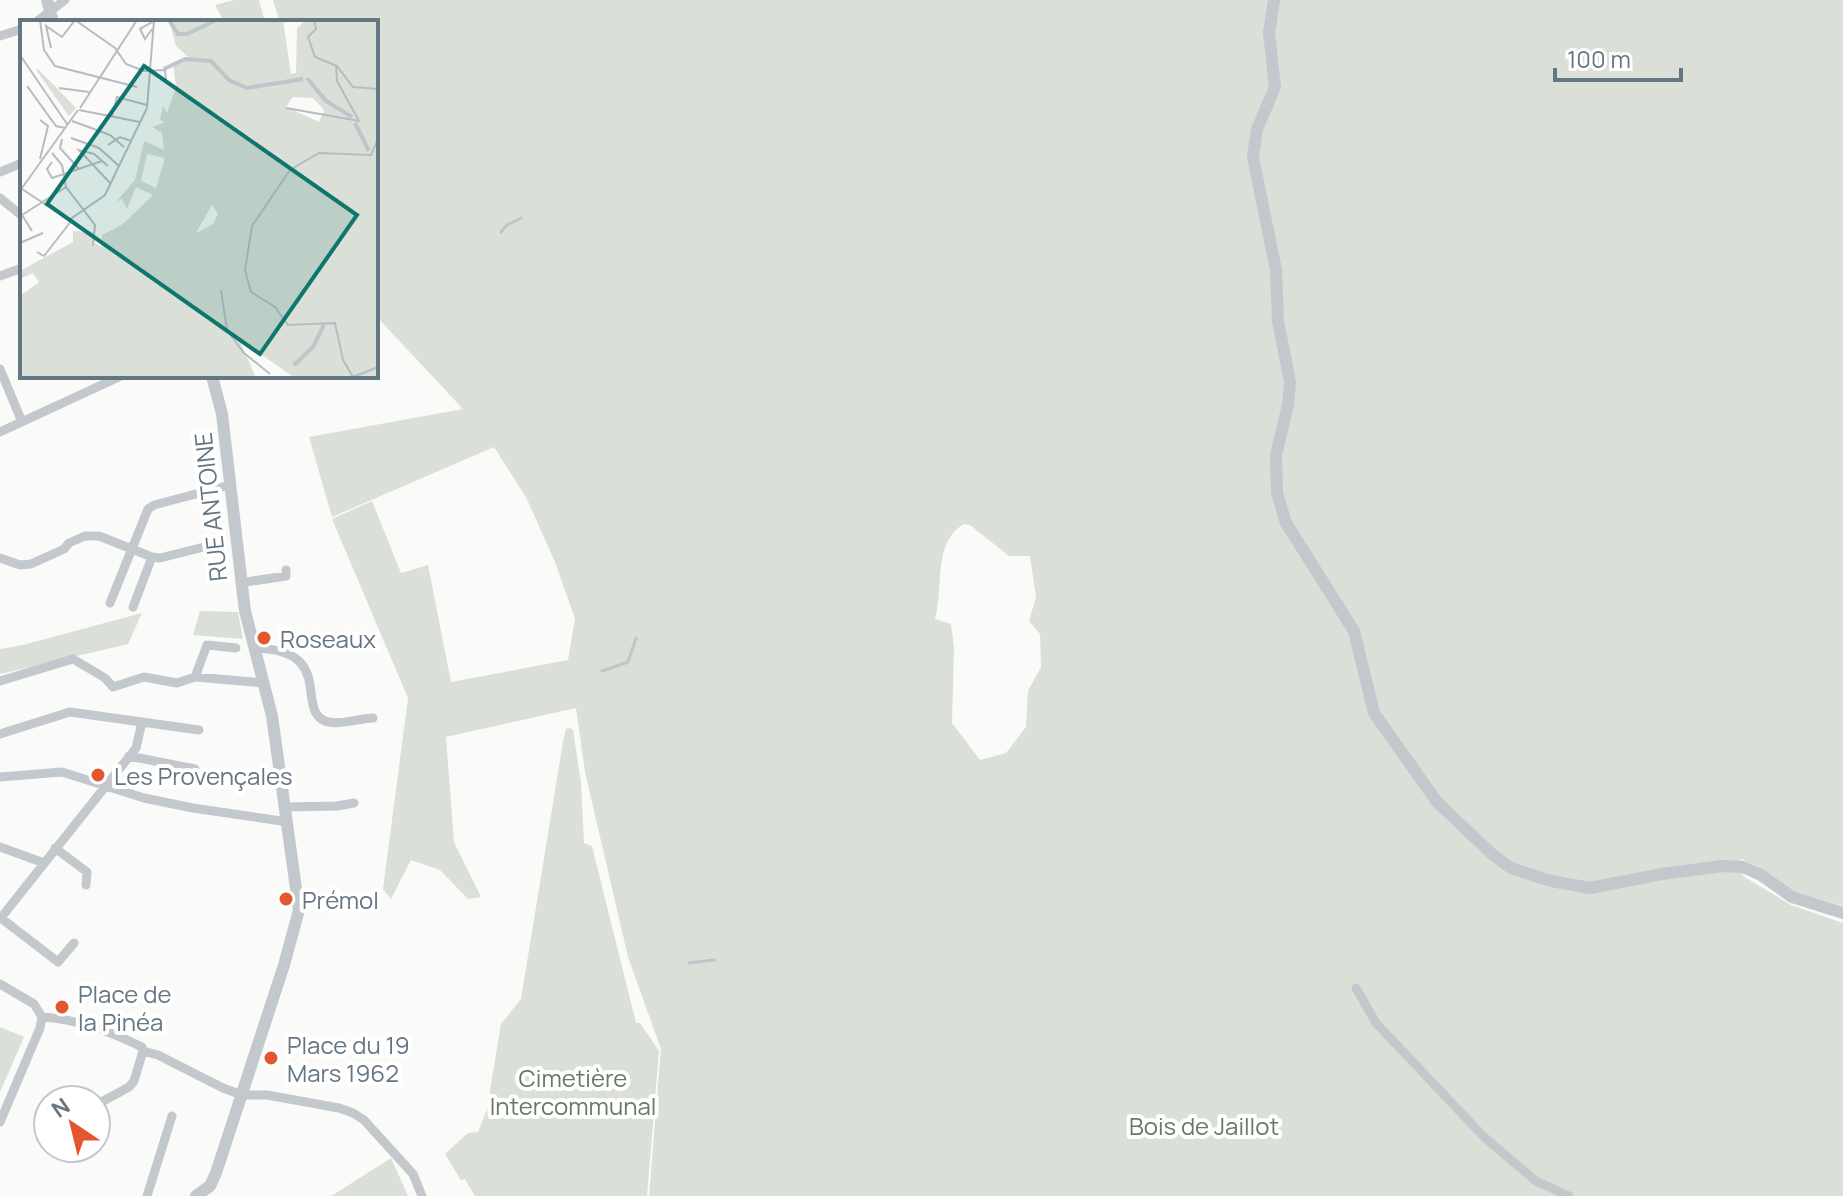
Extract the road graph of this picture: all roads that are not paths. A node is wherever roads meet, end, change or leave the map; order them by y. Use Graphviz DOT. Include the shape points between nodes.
graph roads {
  1 [pos="65,0"];
  2 [pos="1274,0"];
  3 [pos="51,11"];
  4 [pos="20,30"];
  5 [pos="0,36"];
  6 [pos="20,164"];
  7 [pos="0,172"];
  8 [pos="0,198"];
  9 [pos="20,214"];
  10 [pos="20,269"];
  11 [pos="0,276"];
  12 [pos="0,369"];
  13 [pos="117,378"];
  14 [pos="213,378"];
  15 [pos="22,422"];
  16 [pos="0,432"];
  17 [pos="230,485"];
  18 [pos="131,548"];
  19 [pos="211,552"];
  20 [pos="152,557"];
  21 [pos="0,558"];
  22 [pos="286,570"];
  23 [pos="240,583"];
  24 [pos="110,603"];
  25 [pos="133,607"];
  26 [pos="236,648"];
  27 [pos="255,648"];
  28 [pos="195,677"];
  29 [pos="0,681"];
  30 [pos="264,683"];
  31 [pos="373,718"];
  32 [pos="142,722"];
  33 [pos="199,730"];
  34 [pos="0,734"];
  35 [pos="129,756"];
  36 [pos="195,769"];
  37 [pos="0,777"];
  38 [pos="106,785"];
  39 [pos="354,803"];
  40 [pos="286,807"];
  41 [pos="288,822"];
  42 [pos="0,847"];
  43 [pos="55,848"];
  44 [pos="44,863"];
  45 [pos="86,885"];
  46 [pos="4,906"];
  47 [pos="1843,913"];
  48 [pos="0,919"];
  49 [pos="74,943"];
  50 [pos="0,984"];
  51 [pos="1356,988"];
  52 [pos="42,1017"];
  53 [pos="143,1051"];
  54 [pos="112,1095"];
  55 [pos="242,1095"];
  56 [pos="172,1116"];
  57 [pos="0,1122"];
  58 [pos="213,1191"];
  59 [pos="147,1196"];
  60 [pos="196,1196"];
  61 [pos="422,1196"];
  62 [pos="1569,1196"];
  1 -- 3 [label="street"];
  2 -- 47 [label="street" via="1269,33 1275,83 1255,135 1253,157 1276,270 1279,327 1290,382 1276,455 1277,493 1286,523 1354,631 1374,713 1437,802 1511,868 1590,888 1662,874 1743,867 1792,897"];
  4 -- 5 [label="street"];
  6 -- 7 [label="street"];
  8 -- 9 [label="street"];
  10 -- 11 [label="street"];
  12 -- 15 [label="street"];
  13 -- 15 [label="street"];
  14 -- 17 [label="street, RUE ANTOINE"];
  15 -- 16 [label="street"];
  17 -- 18 [label="street" via="154,505 144,515"];
  17 -- 23 [label="street, RUE ANTOINE"];
  18 -- 20 [label="street"];
  18 -- 21 [label="street" via="85,536 31,564"];
  18 -- 24 [label="street"];
  19 -- 20 [label="street" via="208,546"];
  20 -- 25 [label="street"];
  22 -- 23 [label="street" via="286,576"];
  23 -- 27 [label="street, RUE ANTOINE"];
  26 -- 28 [label="street" via="207,645"];
  27 -- 30 [label="street, RUE ANTOINE"];
  27 -- 31 [label="street" via="285,653 308,671 314,711 324,720"];
  28 -- 29 [label="street" via="177,683 144,677 113,687 73,659"];
  28 -- 30 [label="street"];
  30 -- 40 [label="street, RUE ANTOINE"];
  32 -- 33 [label="street"];
  32 -- 34 [label="street" via="70,712"];
  32 -- 35 [label="street"];
  35 -- 36 [label="street"];
  35 -- 38 [label="street"];
  37 -- 38 [label="street" via="62,772"];
  38 -- 41 [label="street" via="193,808"];
  38 -- 43 [label="street"];
  39 -- 40 [label="street"];
  40 -- 41 [label="street, RUE ANTOINE"];
  41 -- 55 [label="street, RUE ANTOINE" via="299,910"];
  42 -- 44 [label="street"];
  43 -- 44 [label="street"];
  43 -- 45 [label="street" via="87,872"];
  44 -- 46 [label="street"];
  46 -- 48 [label="street"];
  48 -- 49 [label="street" via="58,962"];
  50 -- 52 [label="street" via="34,1004"];
  51 -- 62 [label="street" via="1376,1023 1484,1137 1536,1181"];
  52 -- 53 [label="street" via="125,1039"];
  52 -- 57 [label="street"];
  53 -- 54 [label="street" via="134,1081"];
  53 -- 55 [label="street"];
  55 -- 58 [label="street, RUE ANTOINE"];
  55 -- 61 [label="street" via="267,1095 353,1113 413,1174"];
  56 -- 59 [label="street"];
  58 -- 60 [label="street"];
}
